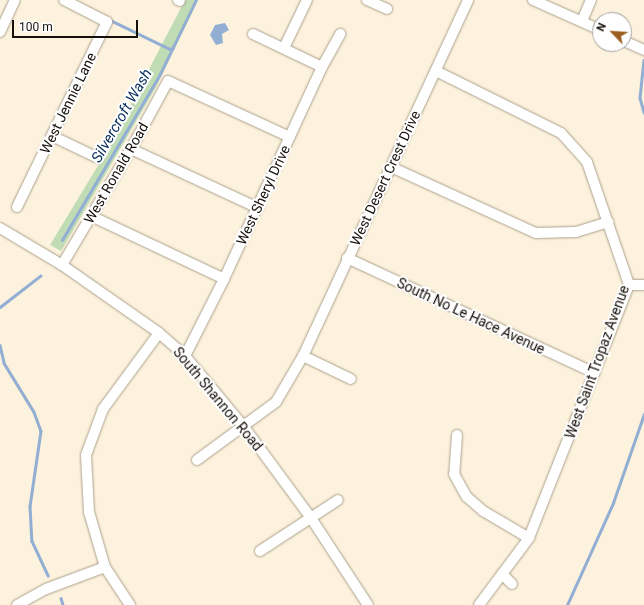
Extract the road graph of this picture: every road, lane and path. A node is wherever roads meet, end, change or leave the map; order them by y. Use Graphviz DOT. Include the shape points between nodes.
graph roads {
  1 [pos="16,0"];
  2 [pos="64,0"];
  3 [pos="307,0"];
  4 [pos="367,0"];
  5 [pos="468,0"];
  6 [pos="533,0"];
  7 [pos="591,0"];
  8 [pos="387,9"];
  9 [pos="582,21"];
  10 [pos="592,26"];
  11 [pos="0,32"];
  12 [pos="253,34"];
  13 [pos="340,34"];
  14 [pos="632,45"];
  15 [pos="284,48"];
  16 [pos="644,50"];
  17 [pos="322,67"];
  18 [pos="436,71"];
  19 [pos="52,136"];
  20 [pos="290,137"];
  21 [pos="131,149"];
  22 [pos="98,158"];
  23 [pos="390,167"];
  24 [pos="17,207"];
  25 [pos="258,208"];
  26 [pos="91,216"];
  27 [pos="609,222"];
  28 [pos="0,228"];
  29 [pos="347,258"];
  30 [pos="62,265"];
  31 [pos="224,279"];
  32 [pos="629,285"];
  33 [pos="644,285"];
  34 [pos="159,333"];
  35 [pos="185,356"];
  36 [pos="302,356"];
  37 [pos="595,373"];
  38 [pos="351,379"];
  39 [pos="244,427"];
  40 [pos="457,435"];
  41 [pos="197,460"];
  42 [pos="338,500"];
  43 [pos="311,518"];
  44 [pos="529,538"];
  45 [pos="260,551"];
  46 [pos="105,567"];
  47 [pos="502,574"];
  48 [pos="512,584"];
  49 [pos="363,603"];
  50 [pos="17,605"];
  51 [pos="130,605"];
  52 [pos="479,605"];
  1 -- 11 [label="street"];
  2 -- 19 [label="street, West Jennie Lane" via="108,22"];
  3 -- 15 [label="street"];
  4 -- 8 [label="street"];
  5 -- 18 [label="street, West Desert Crest Drive"];
  6 -- 9 [label="street"];
  7 -- 9 [label="street"];
  9 -- 10 [label="street"];
  12 -- 15 [label="street"];
  13 -- 17 [label="street, West Sheryl Drive"];
  14 -- 16 [label="street"];
  15 -- 17 [label="street"];
  17 -- 20 [label="street, West Sheryl Drive"];
  18 -- 23 [label="street, West Desert Crest Drive"];
  18 -- 27 [label="street, West Saint Tropaz Avenue" via="561,133 587,162"];
  19 -- 22 [label="street"];
  19 -- 24 [label="street, West Jennie Lane"];
  20 -- 21 [label="street, West Ronald Road" via="168,81"];
  20 -- 25 [label="street, West Sheryl Drive"];
  21 -- 25 [label="street"];
  21 -- 26 [label="street, West Ronald Road"];
  23 -- 27 [label="street" via="536,233 576,232"];
  23 -- 29 [label="street, West Desert Crest Drive"];
  25 -- 31 [label="street, West Sheryl Drive"];
  26 -- 30 [label="street, West Ronald Road"];
  26 -- 31 [label="street"];
  27 -- 32 [label="street, West Saint Tropaz Avenue"];
  28 -- 30 [label="street, South Shannon Road"];
  29 -- 36 [label="street, West Desert Crest Drive"];
  29 -- 37 [label="street, South No Le Hace Avenue"];
  30 -- 34 [label="street, South Shannon Road"];
  31 -- 35 [label="street, West Sheryl Drive"];
  32 -- 33 [label="street"];
  32 -- 37 [label="street, West Saint Tropaz Avenue"];
  34 -- 35 [label="street, South Shannon Road"];
  34 -- 46 [label="street" via="103,409 86,455 89,512"];
  35 -- 39 [label="street, South Shannon Road"];
  36 -- 38 [label="street"];
  36 -- 39 [label="street, West Desert Crest Drive" via="276,402"];
  37 -- 44 [label="street, West Saint Tropaz Avenue"];
  39 -- 41 [label="street, West Desert Crest Drive"];
  39 -- 43 [label="street, South Shannon Road"];
  40 -- 44 [label="street" via="454,474 468,497 483,511"];
  42 -- 43 [label="street"];
  43 -- 45 [label="street"];
  43 -- 49 [label="street, South Shannon Road"];
  44 -- 47 [label="street, West Saint Tropaz Avenue"];
  46 -- 50 [label="street" via="46,589"];
  46 -- 51 [label="street"];
  47 -- 48 [label="street"];
  47 -- 52 [label="street, West Saint Tropaz Avenue"];
}
